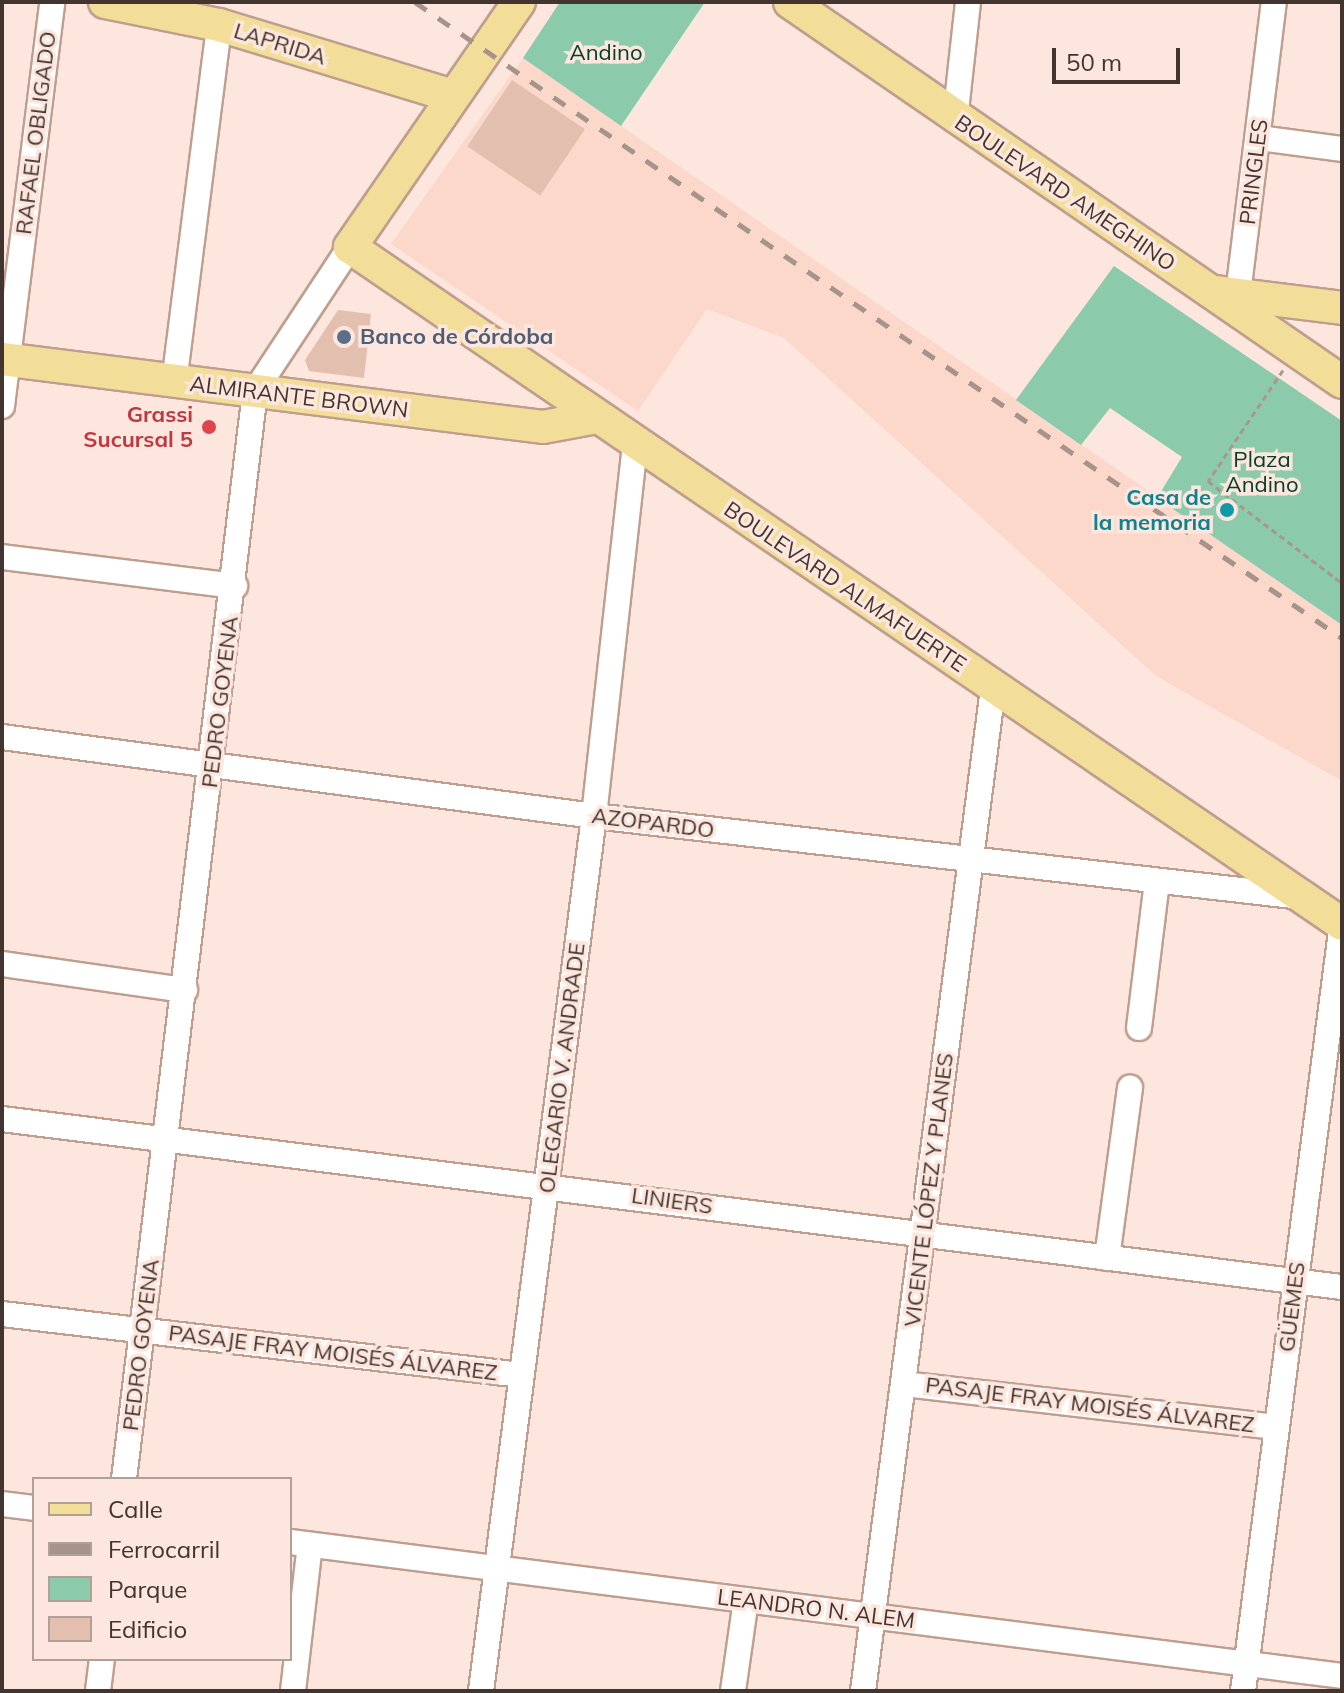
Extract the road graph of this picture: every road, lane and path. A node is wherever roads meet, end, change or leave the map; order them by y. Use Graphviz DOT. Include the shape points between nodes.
graph roads {
  1 [pos="52,2"];
  2 [pos="105,2"];
  3 [pos="519,2"];
  4 [pos="790,2"];
  5 [pos="968,2"];
  6 [pos="1274,2"];
  7 [pos="219,25"];
  8 [pos="452,96"];
  9 [pos="955,120"];
  10 [pos="1259,138"];
  11 [pos="1342,149"];
  12 [pos="350,247"];
  13 [pos="1224,293"];
  14 [pos="1342,308"];
  15 [pos="5,359"];
  16 [pos="1285,366"];
  17 [pos="1342,382"];
  18 [pos="174,383"];
  19 [pos="255,391"];
  20 [pos="2,406"];
  21 [pos="597,417"];
  22 [pos="635,444"];
  23 [pos="2,557"];
  24 [pos="1342,583"];
  25 [pos="235,586"];
  26 [pos="993,689"];
  27 [pos="2,737"];
  28 [pos="212,768"];
  29 [pos="594,816"];
  30 [pos="970,862"];
  31 [pos="1157,882"];
  32 [pos="1305,897"];
  33 [pos="1342,924"];
  34 [pos="2,964"];
  35 [pos="185,990"];
  36 [pos="1139,1028"];
  37 [pos="1130,1088"];
  38 [pos="2,1119"];
  39 [pos="167,1138"];
  40 [pos="547,1183"];
  41 [pos="923,1236"];
  42 [pos="1107,1258"];
  43 [pos="1295,1281"];
  44 [pos="1342,1287"];
  45 [pos="2,1314"];
  46 [pos="143,1331"];
  47 [pos="521,1375"];
  48 [pos="904,1384"];
  49 [pos="1277,1427"];
  50 [pos="124,1477"];
  51 [pos="2,1506"];
  52 [pos="32,1508"];
  53 [pos="300,1543"];
  54 [pos="497,1569"];
  55 [pos="746,1600"];
  56 [pos="873,1616"];
  57 [pos="102,1661"];
  58 [pos="1246,1664"];
  59 [pos="1342,1676"];
  60 [pos="98,1691"];
  61 [pos="293,1691"];
  62 [pos="481,1691"];
  63 [pos="733,1691"];
  64 [pos="863,1691"];
  65 [pos="1243,1691"];
  1 -- 15 [label="street, RAFAEL OBLIGADO"];
  2 -- 7 [label="main road, LAPRIDA"];
  3 -- 8 [label="main road, PEDRO GOYENA"];
  4 -- 9 [label="main road, BOULEVARD AMEGHINO"];
  5 -- 9 [label="street"];
  6 -- 10 [label="street, PRINGLES"];
  7 -- 8 [label="main road, LAPRIDA"];
  7 -- 18 [label="street"];
  8 -- 12 [label="main road, PEDRO GOYENA"];
  9 -- 13 [label="main road, BOULEVARD AMEGHINO"];
  10 -- 11 [label="street"];
  10 -- 13 [label="street, PRINGLES"];
  12 -- 19 [label="street, PEDRO GOYENA"];
  12 -- 21 [label="main road, BOULEVARD ALMAFUERTE"];
  13 -- 14 [label="main road"];
  13 -- 17 [label="main road, BOULEVARD AMEGHINO"];
  15 -- 18 [label="main road, ALMIRANTE BROWN"];
  15 -- 20 [label="street, RAFAEL OBLIGADO"];
  16 -- 24 [label="path" via="1208,481"];
  18 -- 19 [label="main road, ALMIRANTE BROWN"];
  19 -- 21 [label="main road, ALMIRANTE BROWN" via="543,427"];
  19 -- 25 [label="street, PEDRO GOYENA"];
  21 -- 22 [label="main road, BOULEVARD ALMAFUERTE"];
  22 -- 26 [label="main road, BOULEVARD ALMAFUERTE"];
  22 -- 29 [label="street, OLEGARIO V. ANDRADE"];
  23 -- 25 [label="street"];
  25 -- 28 [label="street, PEDRO GOYENA"];
  26 -- 30 [label="street, VICENTE LÓPEZ Y PLANES"];
  26 -- 32 [label="main road, BOULEVARD ALMAFUERTE"];
  27 -- 28 [label="street, AZOPARDO"];
  28 -- 29 [label="street, AZOPARDO"];
  28 -- 35 [label="street, PEDRO GOYENA"];
  29 -- 30 [label="street, AZOPARDO"];
  29 -- 40 [label="street, OLEGARIO V. ANDRADE"];
  30 -- 31 [label="street, AZOPARDO"];
  30 -- 41 [label="street, VICENTE LÓPEZ Y PLANES"];
  31 -- 32 [label="street, AZOPARDO"];
  31 -- 36 [label="street"];
  32 -- 33 [label="main road, BOULEVARD ALMAFUERTE"];
  33 -- 43 [label="street, GÜEMES"];
  34 -- 35 [label="street"];
  35 -- 39 [label="street, PEDRO GOYENA"];
  37 -- 42 [label="street"];
  38 -- 39 [label="street, LINIERS"];
  39 -- 40 [label="street, LINIERS"];
  39 -- 46 [label="street, PEDRO GOYENA"];
  40 -- 41 [label="street, LINIERS"];
  40 -- 47 [label="street, OLEGARIO V. ANDRADE"];
  41 -- 42 [label="street, LINIERS"];
  41 -- 48 [label="street, VICENTE LÓPEZ Y PLANES"];
  42 -- 43 [label="street, LINIERS"];
  43 -- 44 [label="street, LINIERS"];
  43 -- 49 [label="street, GÜEMES"];
  45 -- 46 [label="street, PASAJE FRAY MOISÉS ÁLVAREZ"];
  46 -- 47 [label="street, PASAJE FRAY MOISÉS ÁLVAREZ"];
  46 -- 50 [label="street, PEDRO GOYENA"];
  47 -- 54 [label="street, OLEGARIO V. ANDRADE"];
  48 -- 49 [label="street, PASAJE FRAY MOISÉS ÁLVAREZ"];
  48 -- 56 [label="street, VICENTE LÓPEZ Y PLANES"];
  49 -- 58 [label="street, GÜEMES"];
  51 -- 52 [label="street"];
  53 -- 54 [label="street, LEANDRO N. ALEM"];
  53 -- 61 [label="street"];
  54 -- 55 [label="street, LEANDRO N. ALEM"];
  54 -- 62 [label="street, OLEGARIO V. ANDRADE"];
  55 -- 56 [label="street, LEANDRO N. ALEM"];
  55 -- 63 [label="street"];
  56 -- 58 [label="street, LEANDRO N. ALEM"];
  56 -- 64 [label="street, VICENTE LÓPEZ Y PLANES"];
  57 -- 60 [label="street"];
  58 -- 59 [label="street, LEANDRO N. ALEM"];
  58 -- 65 [label="street, GÜEMES"];
}
